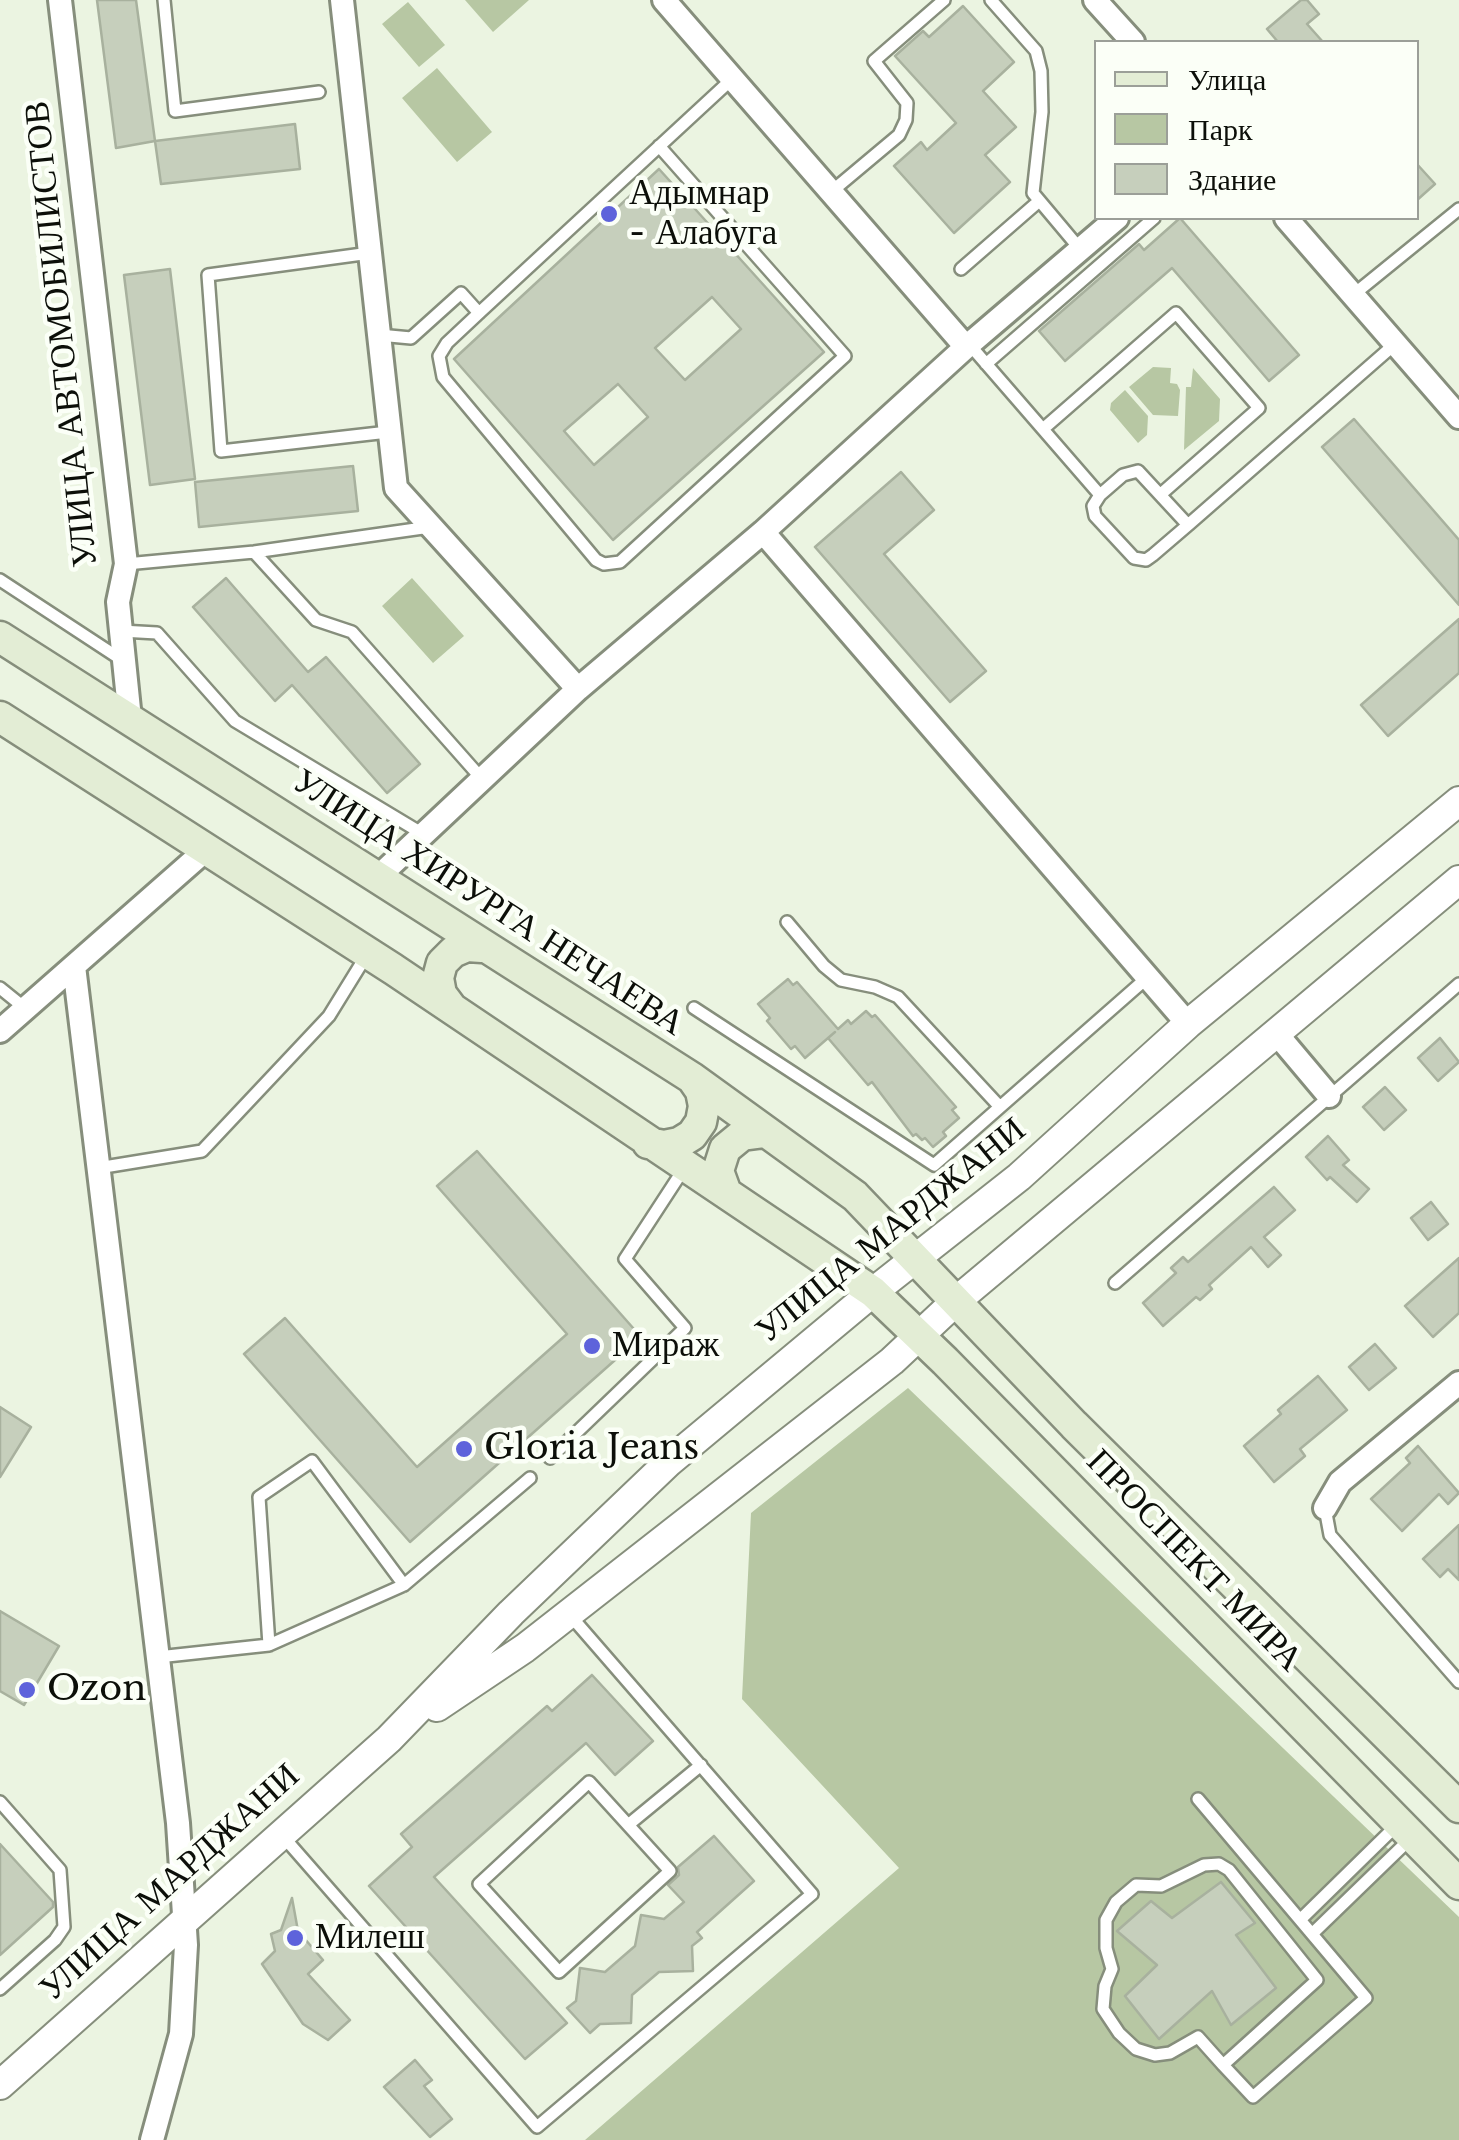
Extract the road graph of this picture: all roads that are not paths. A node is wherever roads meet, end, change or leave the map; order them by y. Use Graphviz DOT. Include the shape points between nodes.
graph roads {
  1 [pos="60,0"];
  2 [pos="164,0"];
  3 [pos="342,0"];
  4 [pos="664,0"];
  5 [pos="944,0"];
  6 [pos="992,0"];
  7 [pos="1096,0"];
  8 [pos="1131,40"];
  9 [pos="732,79"];
  10 [pos="319,92"];
  11 [pos="659,146"];
  12 [pos="831,192"];
  13 [pos="1038,202"];
  14 [pos="1459,208"];
  15 [pos="1115,220"];
  16 [pos="1152,220"];
  17 [pos="1288,220"];
  18 [pos="1080,250"];
  19 [pos="370,252"];
  20 [pos="960,269"];
  21 [pos="1353,295"];
  22 [pos="479,313"];
  23 [pos="379,335"];
  24 [pos="1395,344"];
  25 [pos="967,345"];
  26 [pos="986,364"];
  27 [pos="1459,417"];
  28 [pos="1043,429"];
  29 [pos="388,432"];
  30 [pos="1100,494"];
  31 [pos="1161,494"];
  32 [pos="1188,525"];
  33 [pos="431,527"];
  34 [pos="763,532"];
  35 [pos="254,552"];
  36 [pos="126,564"];
  37 [pos="0,580"];
  38 [pos="121,632"];
  39 [pos="0,637"];
  40 [pos="124,662"];
  41 [pos="578,689"];
  42 [pos="0,717"];
  43 [pos="130,719"];
  44 [pos="482,779"];
  45 [pos="1459,801"];
  46 [pos="423,834"];
  47 [pos="208,848"];
  48 [pos="378,877"];
  49 [pos="1459,880"];
  50 [pos="787,922"];
  51 [pos="482,946"];
  52 [pos="368,953"];
  53 [pos="74,966"];
  54 [pos="1148,977"];
  55 [pos="1459,984"];
  56 [pos="0,988"];
  57 [pos="450,1006"];
  58 [pos="694,1008"];
  59 [pos="26,1009"];
  60 [pos="1188,1024"];
  61 [pos="0,1032"];
  62 [pos="1276,1032"];
  63 [pos="692,1078"];
  64 [pos="1329,1096"];
  65 [pos="1000,1107"];
  66 [pos="765,1132"];
  67 [pos="648,1143"];
  68 [pos="98,1168"];
  69 [pos="685,1168"];
  70 [pos="726,1193"];
  71 [pos="917,1258"];
  72 [pos="1115,1283"];
  73 [pos="873,1292"];
  74 [pos="955,1302"];
  75 [pos="918,1335"];
  76 [pos="1459,1383"];
  77 [pos="1074,1425"];
  78 [pos="1038,1455"];
  79 [pos="550,1458"];
  80 [pos="530,1478"];
  81 [pos="1325,1508"];
  82 [pos="404,1584"];
  83 [pos="570,1614"];
  84 [pos="269,1645"];
  85 [pos="158,1658"];
  86 [pos="1459,1682"];
  87 [pos="390,1739"];
  88 [pos="700,1765"];
  89 [pos="1198,1799"];
  90 [pos="0,1802"];
  91 [pos="1459,1807"];
  92 [pos="628,1825"];
  93 [pos="1405,1831"];
  94 [pos="281,1834"];
  95 [pos="1459,1852"];
  96 [pos="1458,1883"];
  97 [pos="184,1919"];
  98 [pos="1301,1919"];
  99 [pos="1313,1933"];
  100 [pos="0,1988"];
  101 [pos="1223,2065"];
  102 [pos="0,2085"];
  103 [pos="152,2140"];
  1 -- 36 [label="street, УЛИЦА АВТОМОБИЛИСТОВ"];
  2 -- 10 [label="lane" via="175,110"];
  3 -- 19 [label="street"];
  4 -- 9 [label="street"];
  5 -- 12 [label="lane" via="874,61 907,103 899,135"];
  6 -- 13 [label="lane" via="1036,50 1041,71 1033,193"];
  7 -- 8 [label="street"];
  9 -- 11 [label="lane"];
  9 -- 12 [label="street"];
  11 -- 22 [label="lane"];
  11 -- 22 [label="lane" via="845,356 620,562 596,560 443,377 439,356"];
  12 -- 25 [label="street"];
  13 -- 18 [label="lane"];
  13 -- 20 [label="lane"];
  14 -- 21 [label="lane"];
  15 -- 18 [label="street"];
  16 -- 26 [label="lane"];
  17 -- 21 [label="street"];
  18 -- 25 [label="street"];
  19 -- 23 [label="street"];
  19 -- 29 [label="lane" via="208,275 220,451"];
  21 -- 24 [label="street"];
  22 -- 23 [label="lane" via="461,292 410,338"];
  23 -- 29 [label="street"];
  24 -- 27 [label="street"];
  24 -- 32 [label="lane"];
  25 -- 26 [label="lane"];
  25 -- 34 [label="street"];
  26 -- 28 [label="lane"];
  28 -- 30 [label="lane"];
  28 -- 31 [label="lane" via="1176,312 1259,408"];
  29 -- 33 [label="street" via="396,488"];
  30 -- 31 [label="lane" via="1133,471"];
  30 -- 32 [label="lane" via="1095,516 1134,558 1146,560"];
  31 -- 32 [label="lane"];
  33 -- 35 [label="lane"];
  33 -- 41 [label="street"];
  34 -- 41 [label="street"];
  34 -- 54 [label="street"];
  35 -- 36 [label="lane"];
  35 -- 44 [label="lane" via="316,620 352,632"];
  36 -- 38 [label="street, УЛИЦА АВТОМОБИЛИСТОВ" via="118,602"];
  37 -- 40 [label="lane"];
  38 -- 40 [label="street, УЛИЦА АВТОМОБИЛИСТОВ"];
  38 -- 46 [label="lane" via="157,633 235,721"];
  39 -- 43 [label="main road, УЛИЦА ХИРУРГА НЕЧАЕВА"];
  40 -- 43 [label="street, УЛИЦА АВТОМОБИЛИСТОВ"];
  41 -- 44 [label="street"];
  42 -- 47 [label="main road"];
  43 -- 48 [label="main road, УЛИЦА ХИРУРГА НЕЧАЕВА"];
  44 -- 46 [label="street"];
  45 -- 60 [label="street, УЛИЦА МАРДЖАНИ"];
  46 -- 48 [label="street"];
  47 -- 52 [label="main road"];
  47 -- 53 [label="street"];
  48 -- 51 [label="main road, УЛИЦА ХИРУРГА НЕЧАЕВА"];
  49 -- 62 [label="street, УЛИЦА МАРДЖАНИ"];
  50 -- 65 [label="lane" via="841,980 898,997"];
  51 -- 57 [label="main road" via="452,952 442,964 441,994"];
  51 -- 63 [label="main road, УЛИЦА ХИРУРГА НЕЧАЕВА"];
  52 -- 57 [label="main road"];
  52 -- 68 [label="lane" via="329,1016 202,1151"];
  53 -- 59 [label="street"];
  53 -- 68 [label="street"];
  54 -- 60 [label="street"];
  54 -- 65 [label="lane"];
  55 -- 64 [label="lane"];
  56 -- 59 [label="lane"];
  57 -- 67 [label="main road"];
  58 -- 65 [label="lane" via="934,1165"];
  59 -- 61 [label="street"];
  60 -- 71 [label="street, УЛИЦА МАРДЖАНИ" via="1019,1177"];
  62 -- 64 [label="street"];
  62 -- 74 [label="street, УЛИЦА МАРДЖАНИ"];
  63 -- 66 [label="main road, УЛИЦА ХИРУРГА НЕЧАЕВА"];
  63 -- 67 [label="main road" via="701,1091 701,1122 679,1143"];
  64 -- 72 [label="lane"];
  66 -- 70 [label="main road" via="742,1134 725,1150 718,1171"];
  66 -- 71 [label="main road, УЛИЦА ХИРУРГА НЕЧАЕВА" via="855,1196"];
  67 -- 69 [label="main road"];
  68 -- 85 [label="street"];
  69 -- 70 [label="main road"];
  69 -- 79 [label="lane" via="624,1259 685,1328"];
  70 -- 73 [label="main road"];
  71 -- 73 [label="street, УЛИЦА МАРДЖАНИ"];
  71 -- 74 [label="main road, ПРОСПЕКТ МИРА"];
  73 -- 75 [label="main road, ПРОСПЕКТ МИРА"];
  73 -- 87 [label="street, УЛИЦА МАРДЖАНИ" via="669,1462"];
  74 -- 75 [label="street, УЛИЦА МАРДЖАНИ"];
  74 -- 77 [label="main road, ПРОСПЕКТ МИРА"];
  75 -- 78 [label="main road, ПРОСПЕКТ МИРА"];
  75 -- 83 [label="street, УЛИЦА МАРДЖАНИ"];
  76 -- 81 [label="street" via="1340,1482"];
  77 -- 78 [label="main road" via="1065,1451"];
  77 -- 91 [label="main road, ПРОСПЕКТ МИРА"];
  78 -- 93 [label="main road, ПРОСПЕКТ МИРА"];
  80 -- 82 [label="lane"];
  81 -- 86 [label="lane" via="1330,1535"];
  82 -- 84 [label="lane"];
  82 -- 84 [label="lane" via="312,1462 259,1497"];
  83 -- 87 [label="street, УЛИЦА МАРДЖАНИ"];
  83 -- 88 [label="lane"];
  84 -- 85 [label="lane"];
  85 -- 97 [label="street"];
  87 -- 94 [label="street, УЛИЦА МАРДЖАНИ"];
  88 -- 92 [label="lane"];
  88 -- 94 [label="lane" via="812,1894 537,2126"];
  89 -- 98 [label="lane"];
  90 -- 100 [label="lane" via="60,1870 64,1927"];
  92 -- 92 [label="lane" via="589,1782 478,1884 559,1972 670,1870"];
  93 -- 96 [label="main road, ПРОСПЕКТ МИРА"];
  93 -- 98 [label="lane"];
  93 -- 99 [label="lane"];
  94 -- 97 [label="street, УЛИЦА МАРДЖАНИ"];
  95 -- 96 [label="main road" via="1453,1871"];
  97 -- 102 [label="street, УЛИЦА МАРДЖАНИ"];
  97 -- 103 [label="street" via="181,2034"];
  98 -- 99 [label="lane"];
  99 -- 101 [label="lane" via="1366,1998 1252,2097"];
  101 -- 101 [label="lane" via="1198,2037 1170,2053 1136,2049 1103,2009 1112,1969 1104,1936 1116,1902 1136,1885 1161,1886 1204,1864 1229,1870 1317,1980"];
}
